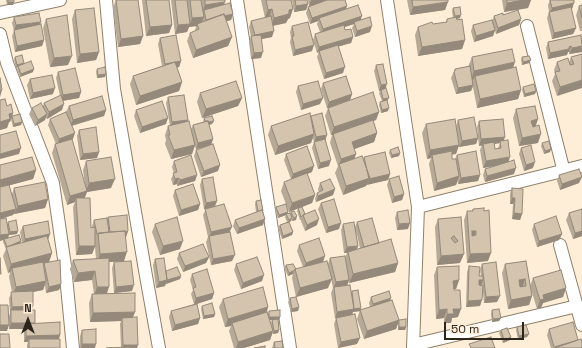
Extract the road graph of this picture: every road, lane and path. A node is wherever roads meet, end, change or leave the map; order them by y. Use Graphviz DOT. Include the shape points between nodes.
graph roads {
  1 [pos="60,0"];
  2 [pos="106,0"];
  3 [pos="237,0"];
  4 [pos="387,0"];
  5 [pos="0,13"];
  6 [pos="527,26"];
  7 [pos="0,34"];
  8 [pos="582,166"];
  9 [pos="564,172"];
  10 [pos="418,207"];
  11 [pos="560,245"];
  12 [pos="577,306"];
  13 [pos="582,325"];
  14 [pos="413,346"];
  15 [pos="73,348"];
  16 [pos="160,348"];
  17 [pos="290,348"];
  1 -- 5 [label="street"];
  2 -- 16 [label="street" via="114,89"];
  3 -- 17 [label="street"];
  4 -- 10 [label="street"];
  6 -- 9 [label="street"];
  7 -- 15 [label="street" via="7,63 53,183"];
  8 -- 9 [label="street"];
  9 -- 10 [label="street"];
  10 -- 14 [label="street"];
  11 -- 12 [label="street"];
  12 -- 13 [label="street"];
  12 -- 14 [label="street"];
}
